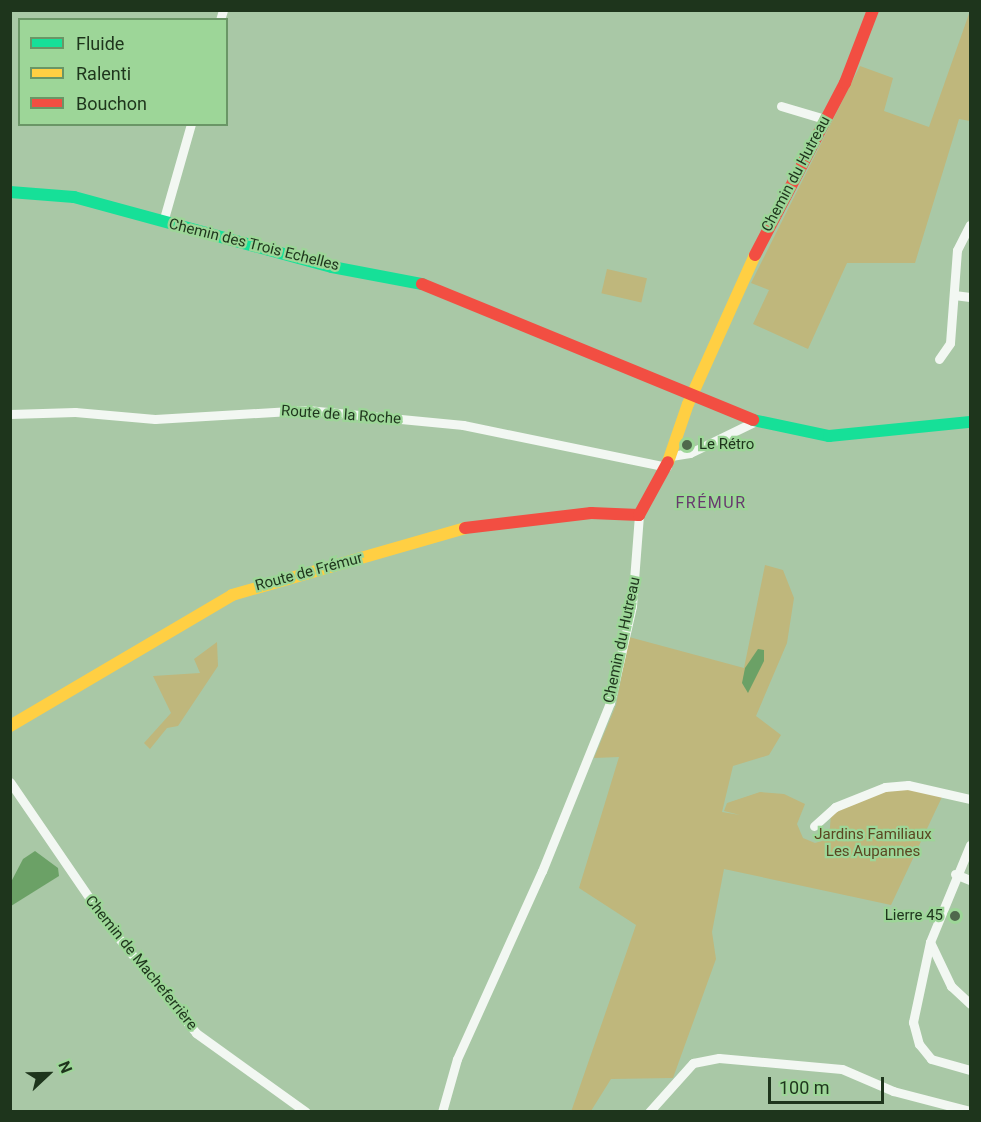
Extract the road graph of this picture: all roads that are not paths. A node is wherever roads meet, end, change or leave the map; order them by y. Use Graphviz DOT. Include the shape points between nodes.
graph roads {
  1 [pos="873,10"];
  2 [pos="781,106"];
  3 [pos="825,118"];
  4 [pos="190,126"];
  5 [pos="10,192"];
  6 [pos="163,222"];
  7 [pos="970,225"];
  8 [pos="954,295"];
  9 [pos="970,297"];
  10 [pos="939,359"];
  11 [pos="692,395"];
  12 [pos="10,414"];
  13 [pos="756,421"];
  14 [pos="970,422"];
  15 [pos="669,462"];
  16 [pos="639,515"];
  17 [pos="10,726"];
  18 [pos="10,782"];
  19 [pos="970,799"];
  20 [pos="814,826"];
  21 [pos="970,845"];
  22 [pos="956,874"];
  23 [pos="970,880"];
  24 [pos="930,942"];
  25 [pos="970,1004"];
  26 [pos="970,1070"];
  27 [pos="970,1111"];
  28 [pos="306,1112"];
  29 [pos="442,1112"];
  30 [pos="649,1112"];
  1 -- 3 [label="street, Chemin du Hutreau" via="845,83"];
  2 -- 3 [label="street"];
  3 -- 11 [label="street, Chemin du Hutreau" via="788,196 770,222"];
  4 -- 6 [label="street"];
  5 -- 6 [label="street, Chemin des Trois Echelles" via="74,197"];
  6 -- 11 [label="street, Chemin des Trois Echelles" via="332,267 410,279"];
  7 -- 8 [label="street" via="957,250"];
  8 -- 9 [label="street"];
  8 -- 10 [label="street" via="950,343"];
  11 -- 13 [label="street, Chemin des Trois Echelles"];
  11 -- 15 [label="street, Chemin du Hutreau"];
  12 -- 15 [label="street, Route de la Roche" via="75,412 155,419 307,410 463,424"];
  13 -- 14 [label="street, Chemin des Trois Echelles" via="829,436"];
  13 -- 15 [label="street"];
  15 -- 16 [label="street, Chemin du Hutreau"];
  16 -- 17 [label="street, Route de Frémur" via="591,513 486,522 240,592 200,610"];
  16 -- 29 [label="street, Chemin du Hutreau" via="632,606 610,704 542,871 465,1039"];
  18 -- 28 [label="street, Chemin de Macheferrière" via="92,903 196,1033"];
  19 -- 20 [label="street" via="894,785 850,800"];
  21 -- 22 [label="street"];
  22 -- 23 [label="street"];
  22 -- 24 [label="street"];
  24 -- 25 [label="street" via="951,986"];
  24 -- 26 [label="street" via="914,1005 915,1034 931,1059"];
  27 -- 30 [label="street" via="893,1091 867,1077 798,1064 701,1059"];
}
